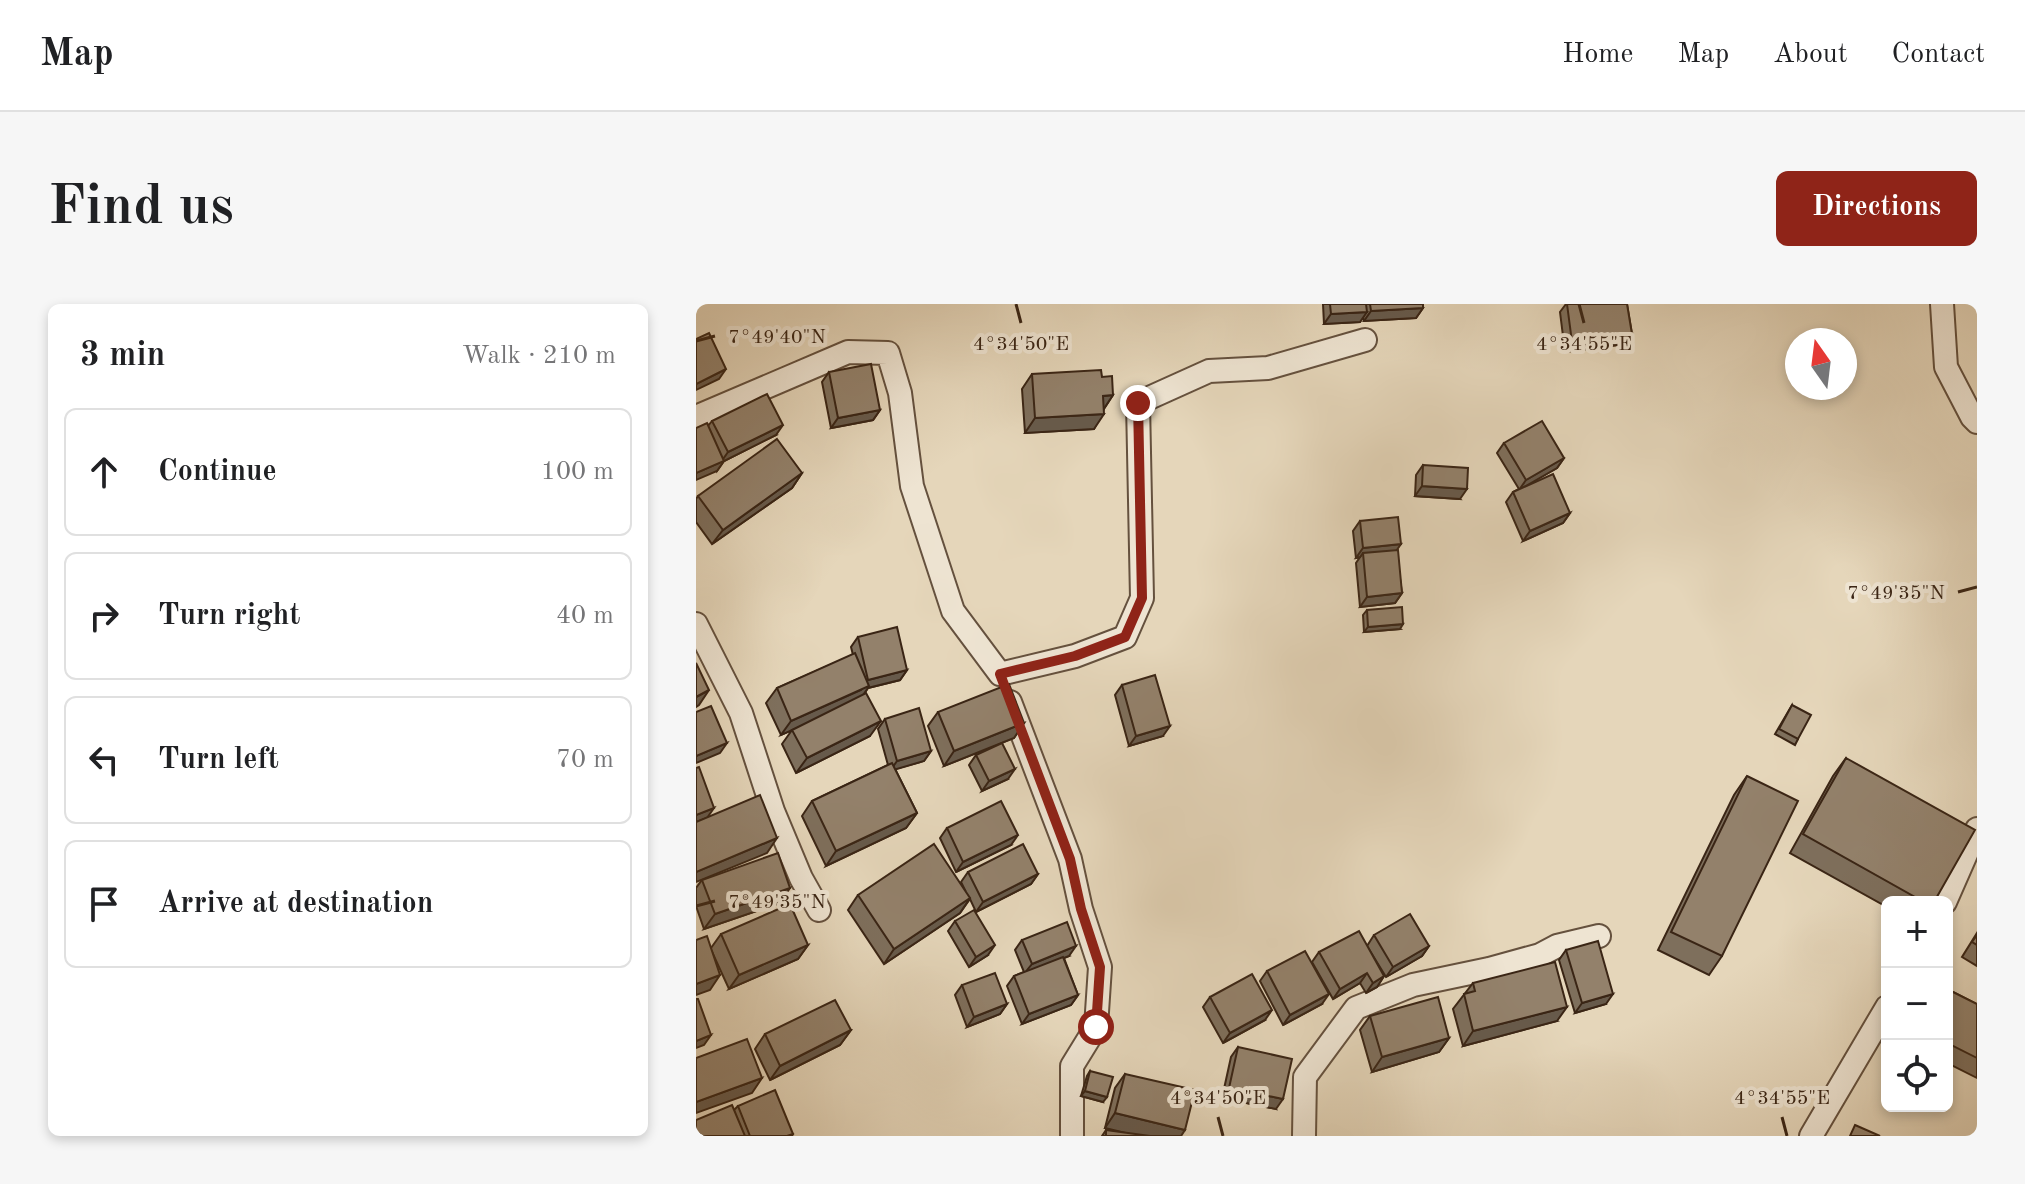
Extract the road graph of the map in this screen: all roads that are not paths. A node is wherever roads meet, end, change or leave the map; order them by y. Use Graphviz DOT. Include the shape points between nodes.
graph roads {
  1 [pos="1942,304"];
  2 [pos="1365,340"];
  3 [pos="696,417"];
  4 [pos="1977,422"];
  5 [pos="696,624"];
  6 [pos="1000,674"];
  7 [pos="1977,829"];
  8 [pos="1948,896"];
  9 [pos="819,910"];
  10 [pos="1599,936"];
  11 [pos="1881,1017"];
  12 [pos="1072,1136"];
  13 [pos="1304,1136"];
  14 [pos="1811,1136"];
  1 -- 4 [label="street" via="1946,367"];
  2 -- 6 [label="street" via="1268,368 1209,371 1138,403 1142,598 1125,637 1075,656"];
  3 -- 6 [label="street" via="848,352 888,353 900,393 912,486 953,611"];
  5 -- 9 [label="street" via="741,713 773,811"];
  6 -- 12 [label="street" via="1070,859 1100,967 1096,1027 1072,1066"];
  7 -- 8 [label="street"];
  10 -- 13 [label="street" via="1413,985 1356,1008 1305,1077"];
  11 -- 14 [label="street"];
}
